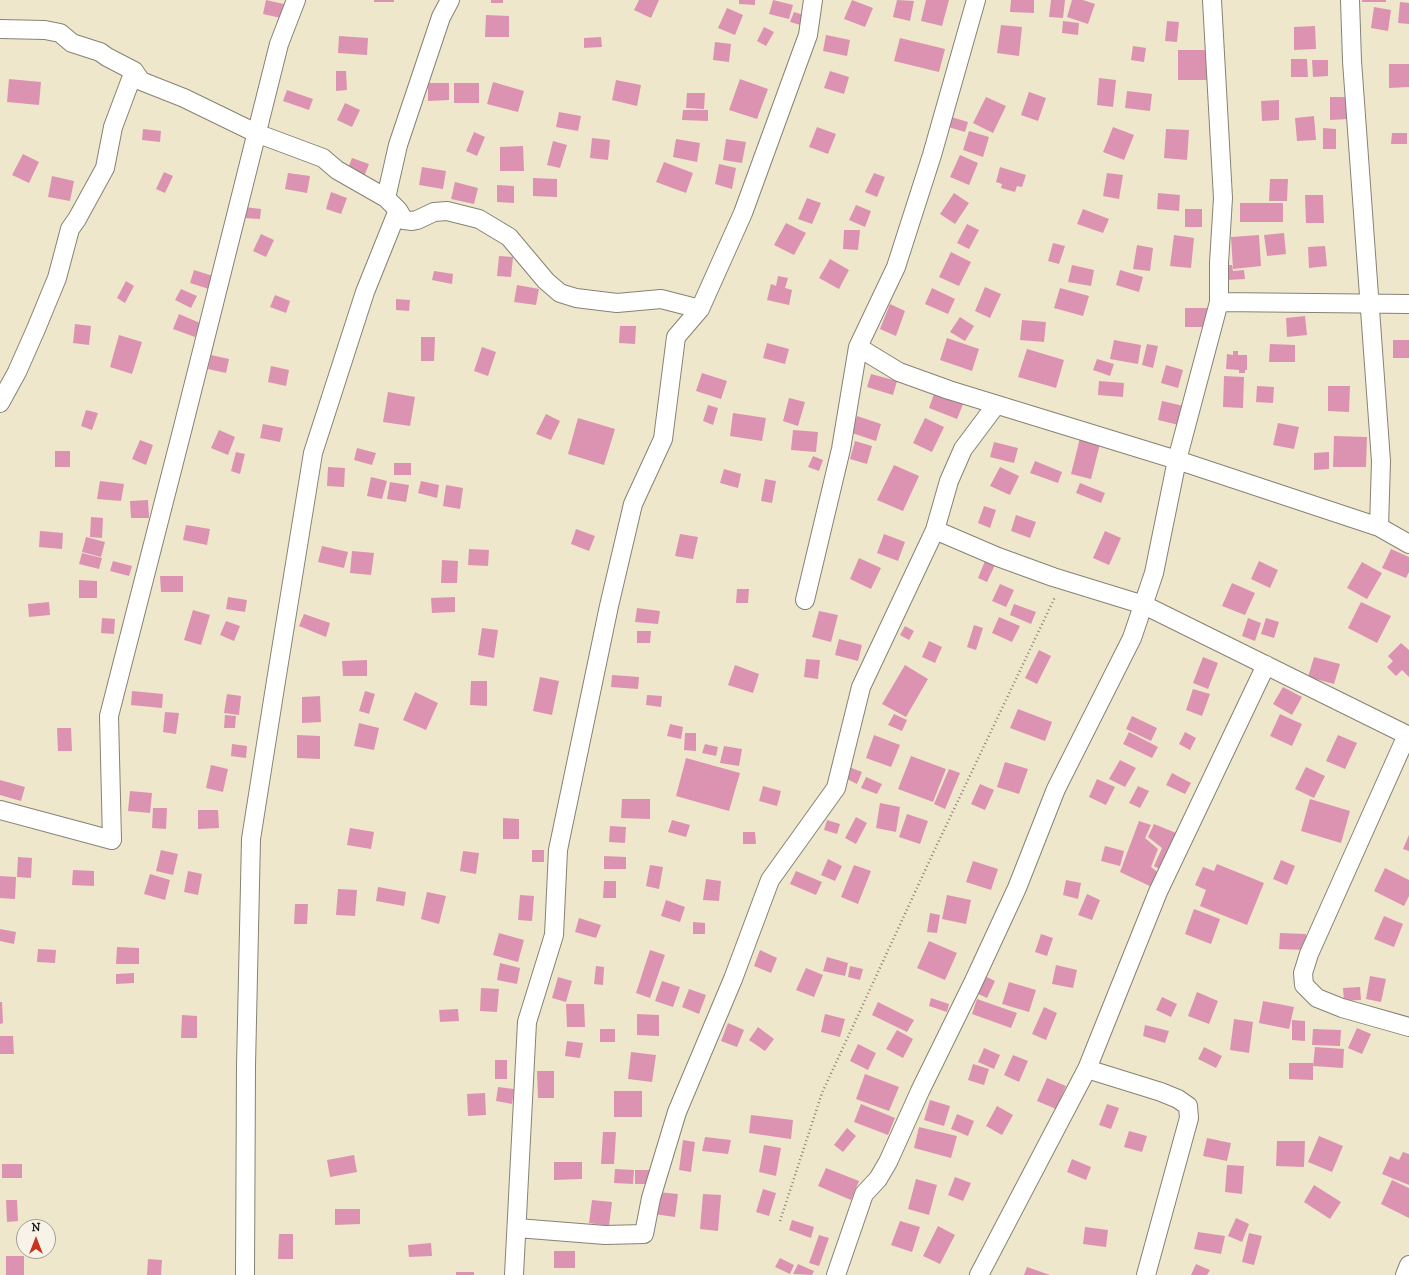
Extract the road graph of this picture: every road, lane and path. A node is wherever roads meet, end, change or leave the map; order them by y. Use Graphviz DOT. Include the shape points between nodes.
graph roads {
  1 [pos="296,0"];
  2 [pos="450,0"];
  3 [pos="814,0"];
  4 [pos="976,0"];
  5 [pos="1212,0"];
  6 [pos="1350,0"];
  7 [pos="0,29"];
  8 [pos="134,71"];
  9 [pos="256,134"];
  10 [pos="392,204"];
  11 [pos="1219,302"];
  12 [pos="1370,304"];
  13 [pos="1409,304"];
  14 [pos="700,309"];
  15 [pos="858,347"];
  16 [pos="0,403"];
  17 [pos="996,405"];
  18 [pos="1178,460"];
  19 [pos="1379,527"];
  20 [pos="935,530"];
  21 [pos="1409,544"];
  22 [pos="1063,580"];
  23 [pos="805,600"];
  24 [pos="1144,605"];
  25 [pos="1266,665"];
  26 [pos="1408,736"];
  27 [pos="0,810"];
  28 [pos="1409,1028"];
  29 [pos="1087,1069"];
  30 [pos="780,1221"];
  31 [pos="517,1228"];
  32 [pos="1409,1265"];
  33 [pos="245,1275"];
  34 [pos="514,1275"];
  35 [pos="836,1275"];
  36 [pos="979,1275"];
  37 [pos="1146,1275"];
  38 [pos="1405,1275"];
  1 -- 9 [label="street" via="279,44"];
  2 -- 10 [label="street" via="441,17 398,145"];
  3 -- 14 [label="street" via="808,36 743,213"];
  4 -- 15 [label="street" via="932,155 896,267"];
  5 -- 11 [label="street" via="1223,198"];
  6 -- 12 [label="street" via="1352,61"];
  7 -- 8 [label="street" via="60,33 72,43 100,52"];
  8 -- 9 [label="street" via="141,81 184,98"];
  8 -- 16 [label="street" via="113,127 105,168 70,229 57,278 17,372"];
  9 -- 10 [label="street" via="323,158 337,170"];
  9 -- 27 [label="street" via="109,716 112,840"];
  10 -- 14 [label="street" via="404,220 417,220 434,212 447,211 479,219 509,237 546,281 560,293 576,298 617,303 661,299"];
  10 -- 33 [label="street" via="313,453 251,839"];
  11 -- 12 [label="street"];
  11 -- 18 [label="street"];
  12 -- 13 [label="street"];
  12 -- 19 [label="street" via="1381,461"];
  14 -- 31 [label="street" via="676,338 663,439 633,504 608,606 558,850 554,935 527,1022"];
  15 -- 17 [label="street" via="899,372"];
  15 -- 23 [label="street" via="841,449"];
  17 -- 18 [label="street"];
  17 -- 20 [label="street" via="962,449 949,481"];
  18 -- 19 [label="street"];
  18 -- 24 [label="street" via="1160,549"];
  19 -- 21 [label="street"];
  20 -- 22 [label="street" via="998,557"];
  20 -- 31 [label="street" via="861,686 836,788 770,880 677,1112 651,1198 644,1234"];
  22 -- 24 [label="street"];
  22 -- 30 [label="path" via="822,1093"];
  24 -- 25 [label="street"];
  24 -- 35 [label="street" via="1132,638 1056,789 1017,888 888,1162 878,1179 864,1194"];
  25 -- 26 [label="street"];
  25 -- 29 [label="street" via="1158,892"];
  26 -- 28 [label="street" via="1309,954 1303,973 1304,985 1317,998"];
  29 -- 36 [label="street"];
  29 -- 37 [label="street" via="1162,1092 1188,1106 1189,1118"];
  31 -- 34 [label="street"];
  32 -- 38 [label="street"];
}
